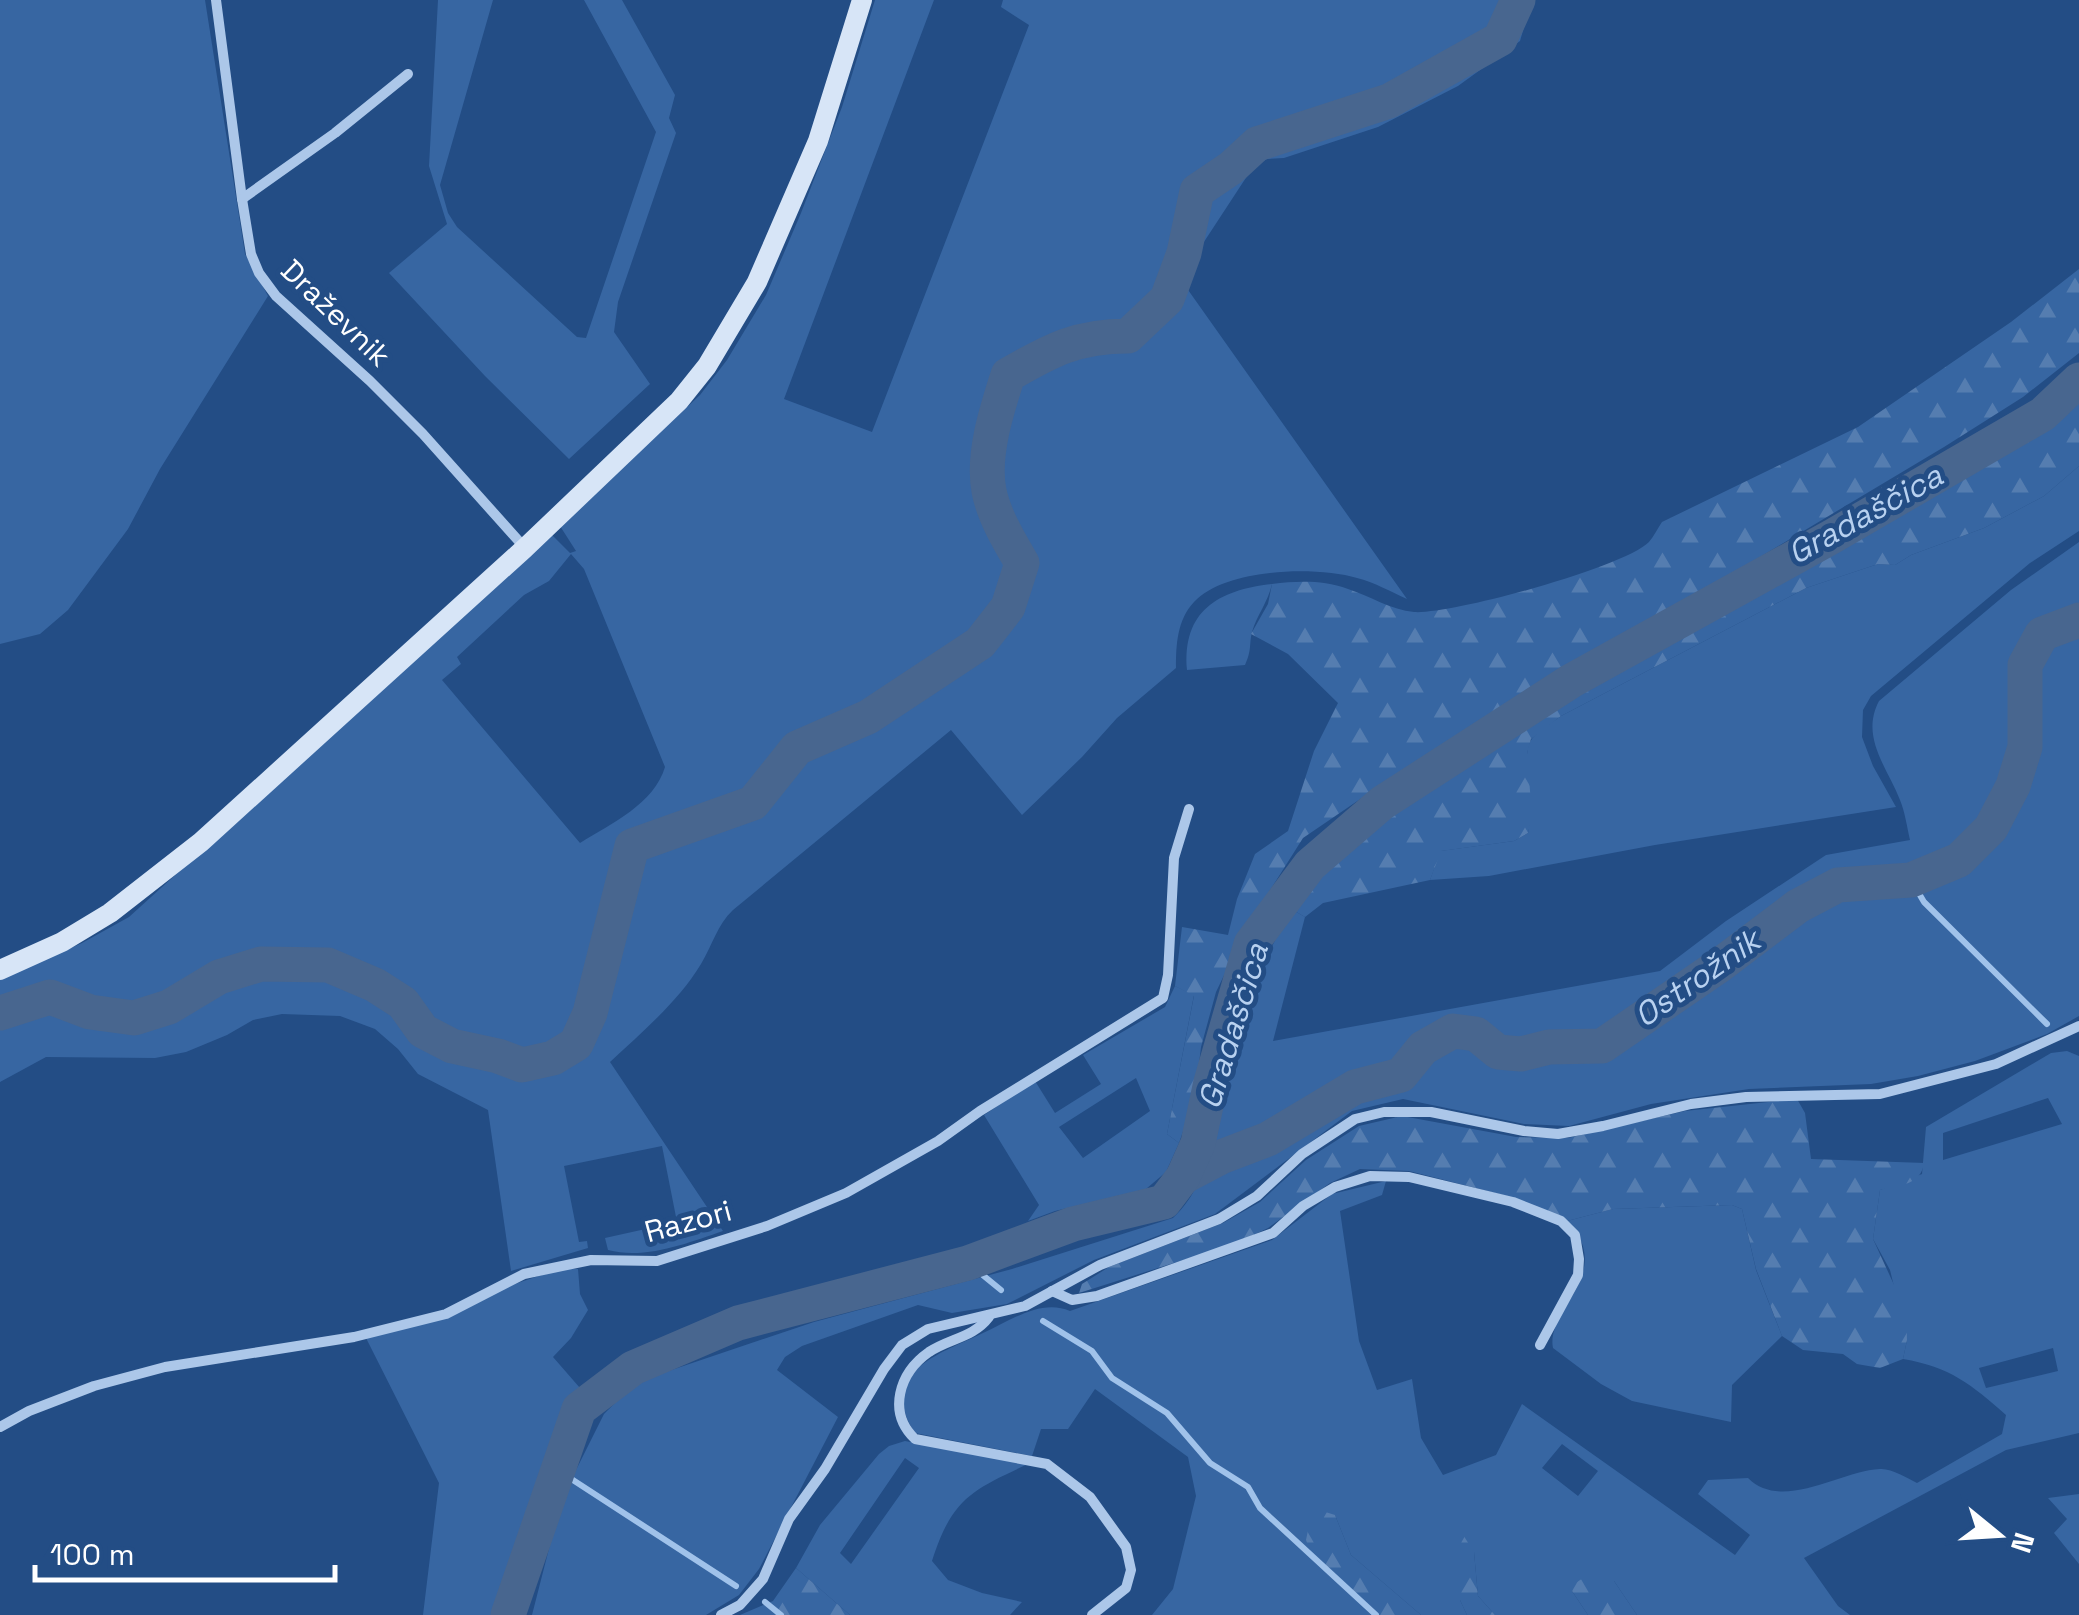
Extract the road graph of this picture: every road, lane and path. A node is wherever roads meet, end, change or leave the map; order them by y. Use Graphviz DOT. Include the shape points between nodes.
graph roads {
  1 [pos="216,0"];
  2 [pos="862,0"];
  3 [pos="408,74"];
  4 [pos="242,199"];
  5 [pos="525,548"];
  6 [pos="1188,809"];
  7 [pos="0,970"];
  8 [pos="2079,1026"];
  9 [pos="1052,1291"];
  10 [pos="990,1316"];
  11 [pos="1540,1344"];
  12 [pos="0,1427"];
  13 [pos="721,1615"];
  14 [pos="1092,1615"];
  1 -- 4 [label="street, Draževnik"];
  2 -- 5 [label="street" via="818,140 730,330 680,402"];
  3 -- 4 [label="street"];
  4 -- 5 [label="street, Draževnik" via="252,254 276,296 370,381"];
  5 -- 7 [label="street" via="201,842 110,913"];
  6 -- 12 [label="street, Razori" via="1174,858 1163,998 846,1194 657,1261 591,1260 524,1274 446,1314 94,1386"];
  8 -- 9 [label="street" via="1996,1064 1880,1094 1746,1097 1558,1134 1431,1112 1355,1119 1219,1219 1100,1264"];
  9 -- 10 [label="street"];
  9 -- 11 [label="street" via="1072,1300 1097,1296 1274,1233 1334,1187 1370,1176 1409,1178 1512,1202 1561,1222 1575,1236 1578,1275"];
  10 -- 13 [label="street" via="928,1329 902,1344 789,1519 763,1579"];
  10 -- 14 [label="street" via="978,1332 914,1364 898,1396 903,1428 915,1439 1047,1464 1090,1497 1126,1547 1131,1570 1126,1588"];
}
